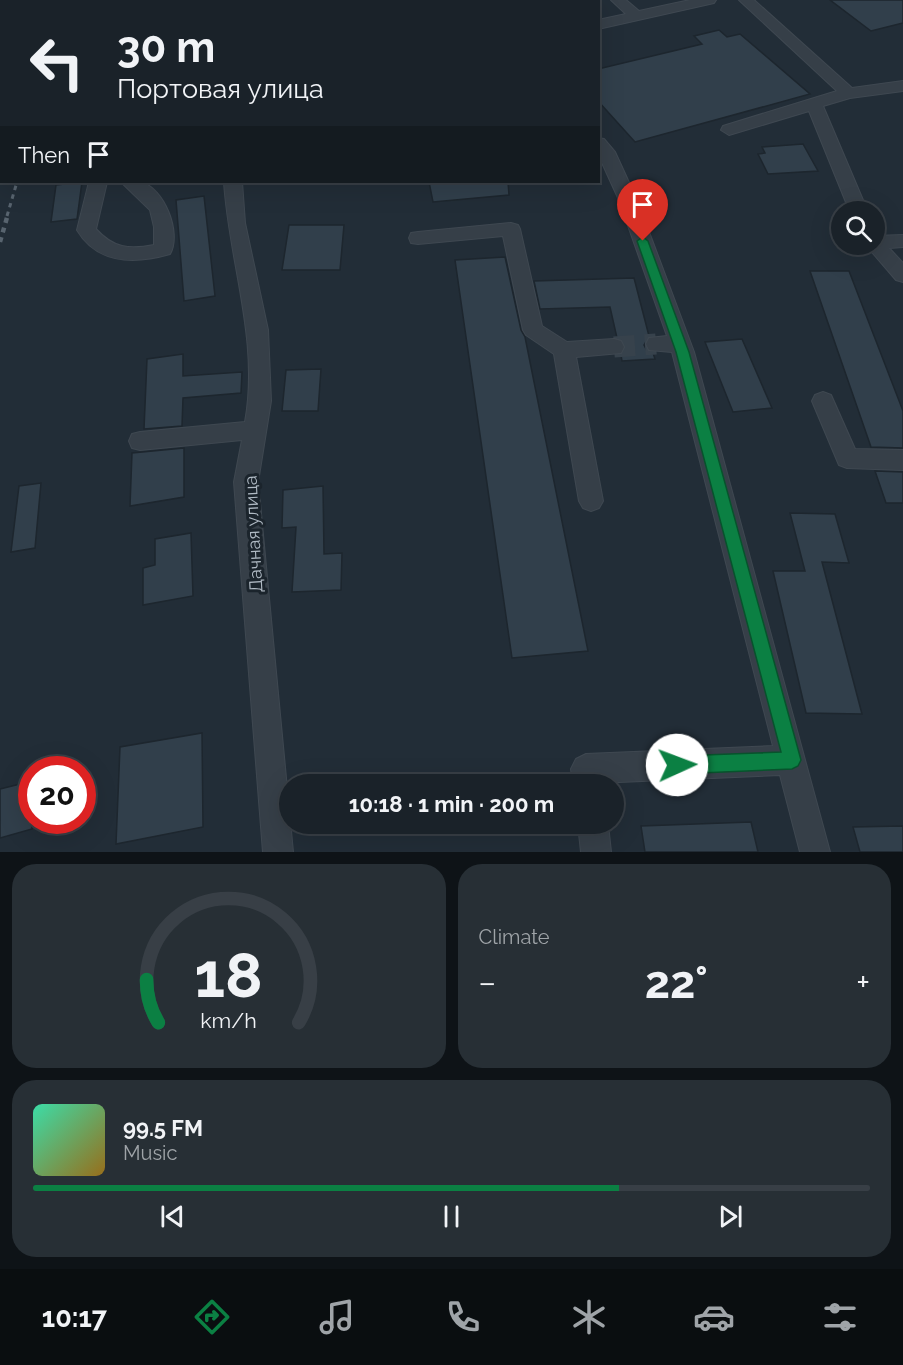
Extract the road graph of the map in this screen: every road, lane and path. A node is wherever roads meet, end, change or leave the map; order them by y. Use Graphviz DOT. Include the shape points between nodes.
graph roads {
  1 [pos="618,0"];
  2 [pos="709,0"];
  3 [pos="746,0"];
  4 [pos="636,16"];
  5 [pos="600,25"];
  6 [pos="903,86"];
  7 [pos="848,93"];
  8 [pos="814,104"];
  9 [pos="729,130"];
  10 [pos="600,145"];
  11 [pos="98,183"];
  12 [pos="132,183"];
  13 [pos="233,183"];
  14 [pos="855,201"];
  15 [pos="418,238"];
  16 [pos="903,241"];
  17 [pos="885,242"];
  18 [pos="885,255"];
  19 [pos="903,275"];
  20 [pos="614,347"];
  21 [pos="564,350"];
  22 [pos="823,401"];
  23 [pos="255,430"];
  24 [pos="140,441"];
  25 [pos="903,460"];
  26 [pos="591,501"];
  27 [pos="792,760"];
  28 [pos="587,774"];
  29 [pos="593,834"];
  30 [pos="278,852"];
  31 [pos="596,852"];
  32 [pos="815,852"];
  1 -- 4 [label="street"];
  2 -- 4 [label="street"];
  3 -- 7 [label="street"];
  4 -- 5 [label="street"];
  6 -- 7 [label="street"];
  7 -- 8 [label="street"];
  8 -- 9 [label="street"];
  8 -- 14 [label="street"];
  10 -- 27 [label="street" via="628,200"];
  11 -- 12 [label="street" via="86,230 98,246 119,254 143,255 163,249 166,228 161,210 146,192"];
  13 -- 23 [label="street, Дачная улица" via="236,223 258,330 260,401"];
  15 -- 21 [label="street" via="511,229 533,330"];
  16 -- 17 [label="street"];
  18 -- 19 [label="street"];
  20 -- 21 [label="street"];
  21 -- 26 [label="street"];
  22 -- 25 [label="street" via="848,458"];
  23 -- 24 [label="street"];
  23 -- 30 [label="street, Дачная улица" via="246,482"];
  27 -- 28 [label="street" via="586,769"];
  27 -- 32 [label="street"];
  29 -- 31 [label="street"];
}
